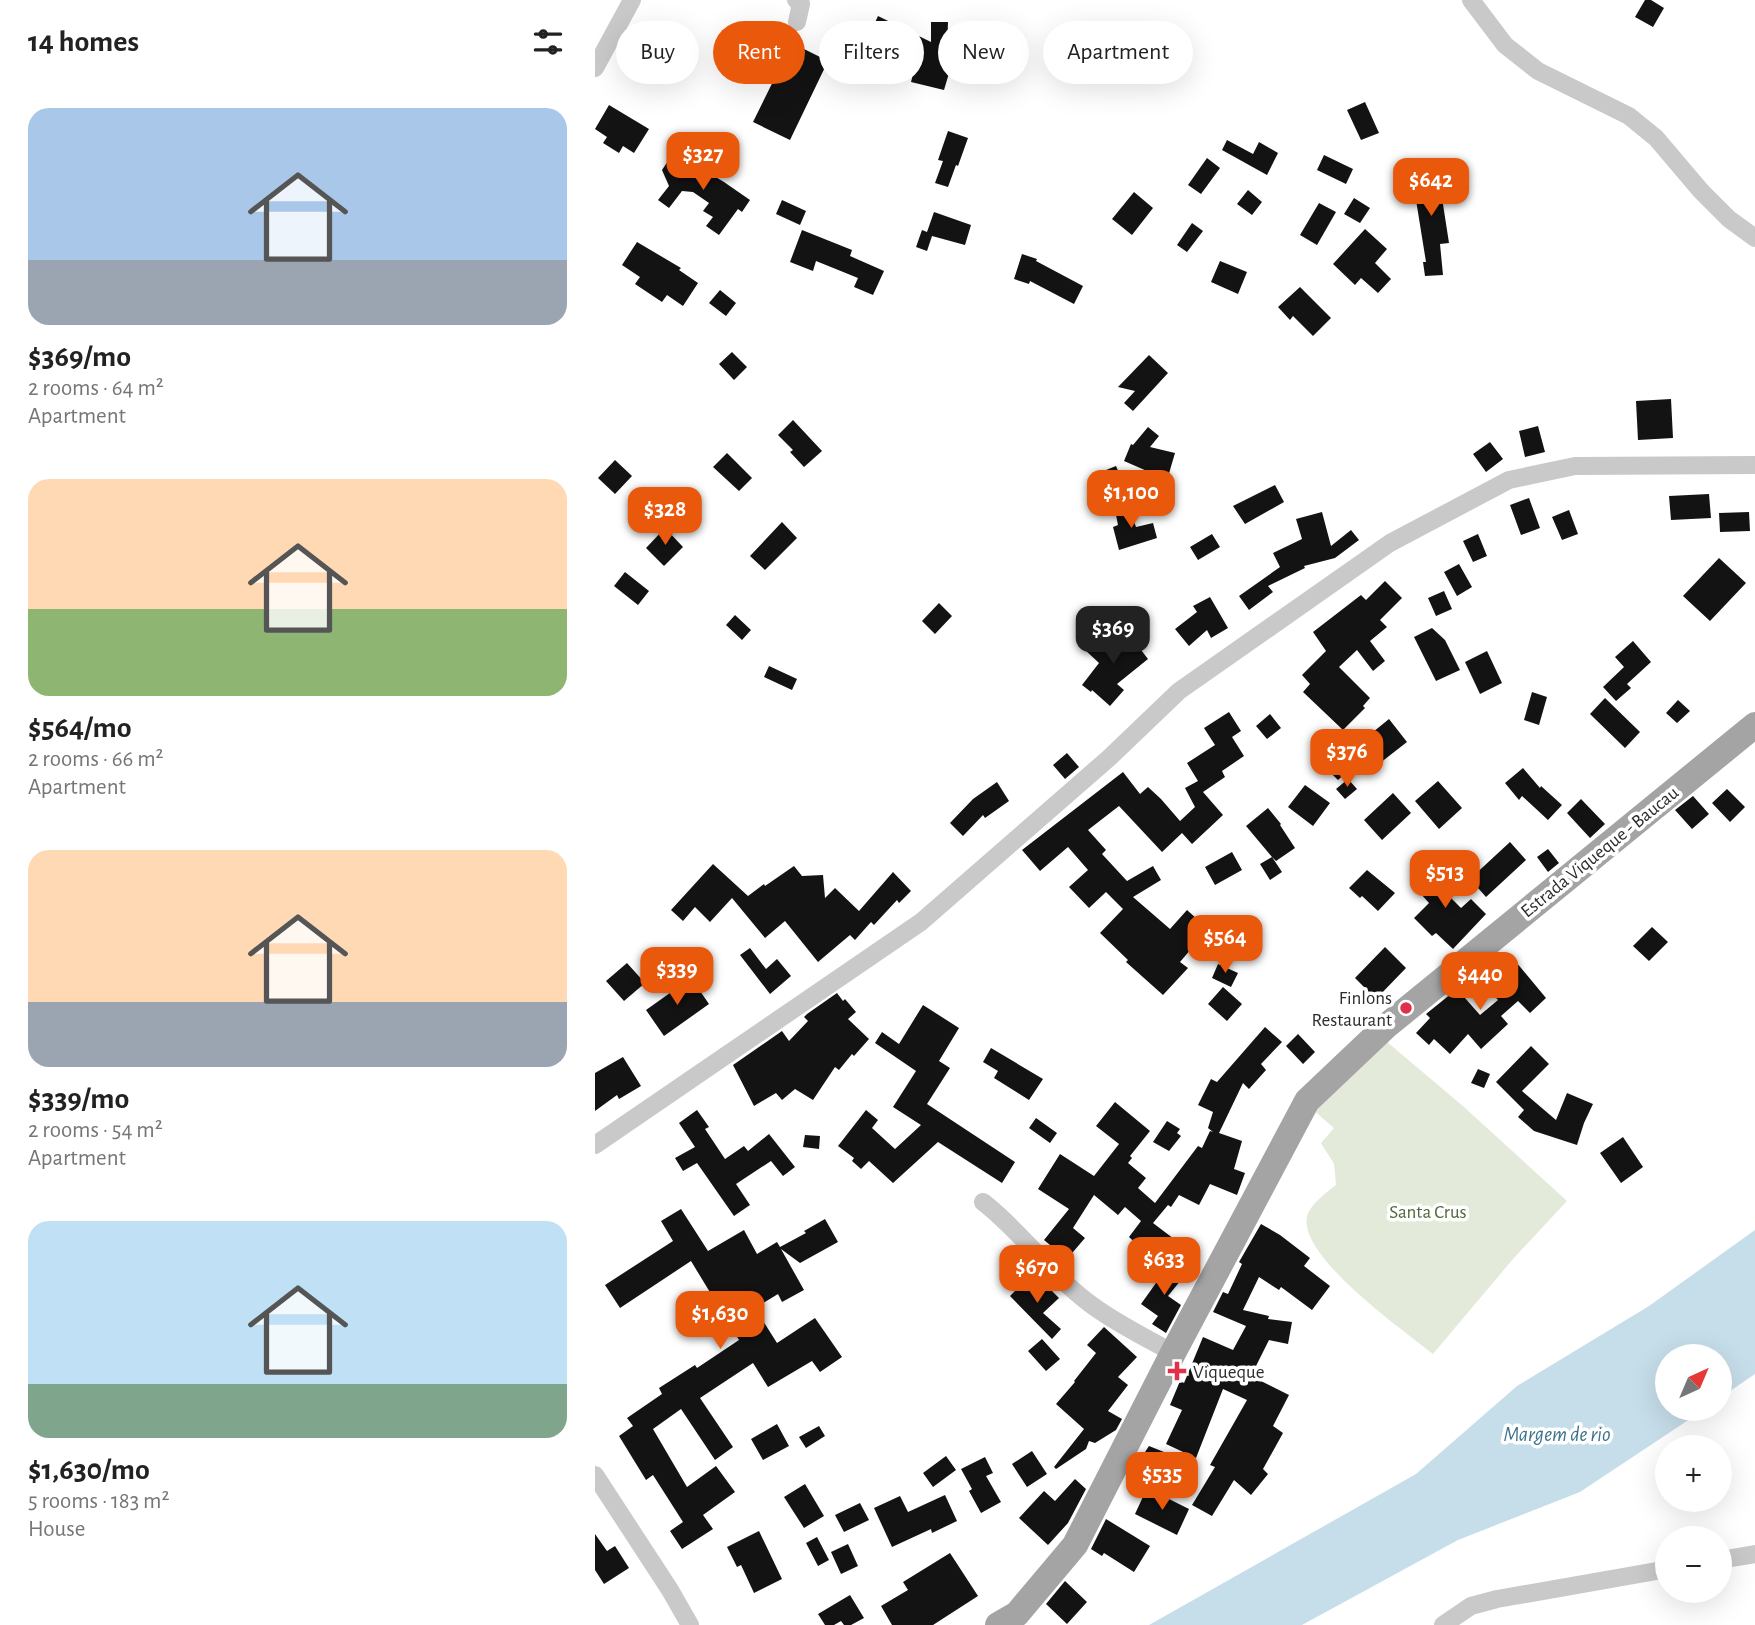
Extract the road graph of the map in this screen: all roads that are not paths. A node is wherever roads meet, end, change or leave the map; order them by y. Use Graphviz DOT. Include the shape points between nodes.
graph roads {
  1 [pos="632,0"];
  2 [pos="796,0"];
  3 [pos="1471,0"];
  4 [pos="797,21"];
  5 [pos="595,68"];
  6 [pos="1755,238"];
  7 [pos="1755,465"];
  8 [pos="1755,725"];
  9 [pos="595,1145"];
  10 [pos="983,1202"];
  11 [pos="1173,1353"];
  12 [pos="595,1475"];
  13 [pos="1755,1554"];
  14 [pos="1732,1558"];
  15 [pos="1655,1571"];
  16 [pos="689,1625"];
  17 [pos="998,1625"];
  18 [pos="1443,1625"];
  1 -- 5 [label="street"];
  2 -- 4 [label="street" via="801,4"];
  3 -- 6 [label="street" via="1505,45 1538,71 1629,116 1656,138 1701,191"];
  7 -- 9 [label="street" via="1575,466 1509,480 1390,543 1179,691 921,922"];
  8 -- 11 [label="main road, Estrada Viqueque - Baucau" via="1385,1027 1307,1101"];
  10 -- 11 [label="street" via="1089,1303"];
  11 -- 17 [label="main road, Estrada Viqueque - Baucau" via="1075,1545 1017,1614"];
  12 -- 16 [label="street"];
  13 -- 14 [label="street"];
  15 -- 18 [label="street" via="1497,1599 1472,1606"];
}
